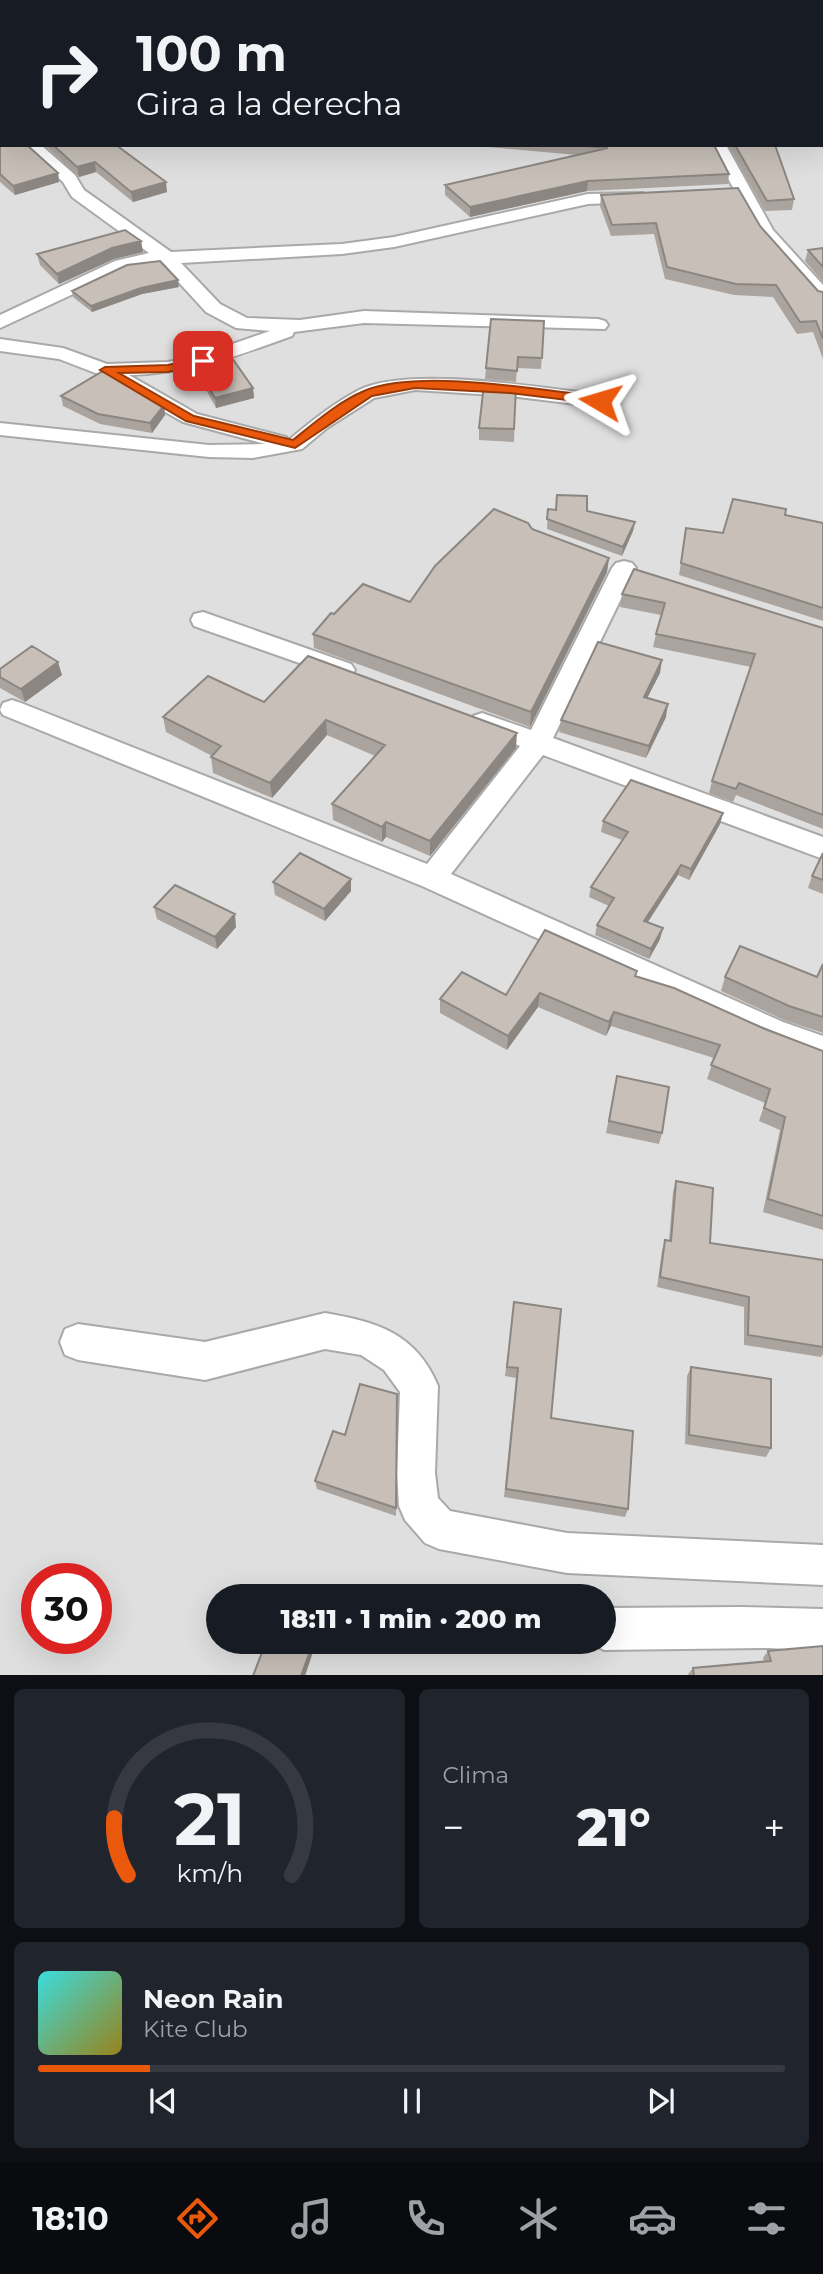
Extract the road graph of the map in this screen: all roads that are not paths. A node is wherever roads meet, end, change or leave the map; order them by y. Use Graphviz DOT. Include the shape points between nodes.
graph roads {
  1 [pos="33,147"];
  2 [pos="719,147"];
  3 [pos="655,196"];
  4 [pos="167,258"];
  5 [pos="823,296"];
  6 [pos="0,322"];
  7 [pos="598,325"];
  8 [pos="300,326"];
  9 [pos="0,345"];
  10 [pos="105,370"];
  11 [pos="600,401"];
  12 [pos="0,429"];
  13 [pos="295,445"];
  14 [pos="650,577"];
  15 [pos="203,620"];
  16 [pos="370,681"];
  17 [pos="12,709"];
  18 [pos="461,714"];
  19 [pos="538,742"];
  20 [pos="823,848"];
  21 [pos="432,878"];
  22 [pos="823,1050"];
  23 [pos="78,1342"];
  24 [pos="823,1565"];
  25 [pos="616,1630"];
  26 [pos="823,1630"];
  1 -- 4 [label="street" via="78,193"];
  2 -- 5 [label="street" via="735,191"];
  3 -- 4 [label="street" via="588,199 381,244"];
  4 -- 6 [label="street" via="121,265"];
  4 -- 8 [label="street" via="212,308 243,324"];
  7 -- 8 [label="street" via="364,317"];
  8 -- 10 [label="street" via="203,361 168,368"];
  9 -- 10 [label="street" via="63,354"];
  10 -- 13 [label="street" via="190,418"];
  11 -- 13 [label="street" via="415,384 368,393"];
  12 -- 13 [label="street" via="209,451 253,452"];
  14 -- 19 [label="street" via="612,564"];
  15 -- 16 [label="street"];
  17 -- 21 [label="street"];
  18 -- 19 [label="street"];
  19 -- 20 [label="street"];
  19 -- 21 [label="street"];
  21 -- 22 [label="street"];
  23 -- 24 [label="street" via="205,1360 326,1331 367,1338 397,1357 419,1387 415,1473 419,1506 439,1529 568,1553"];
  25 -- 26 [label="street"];
}
